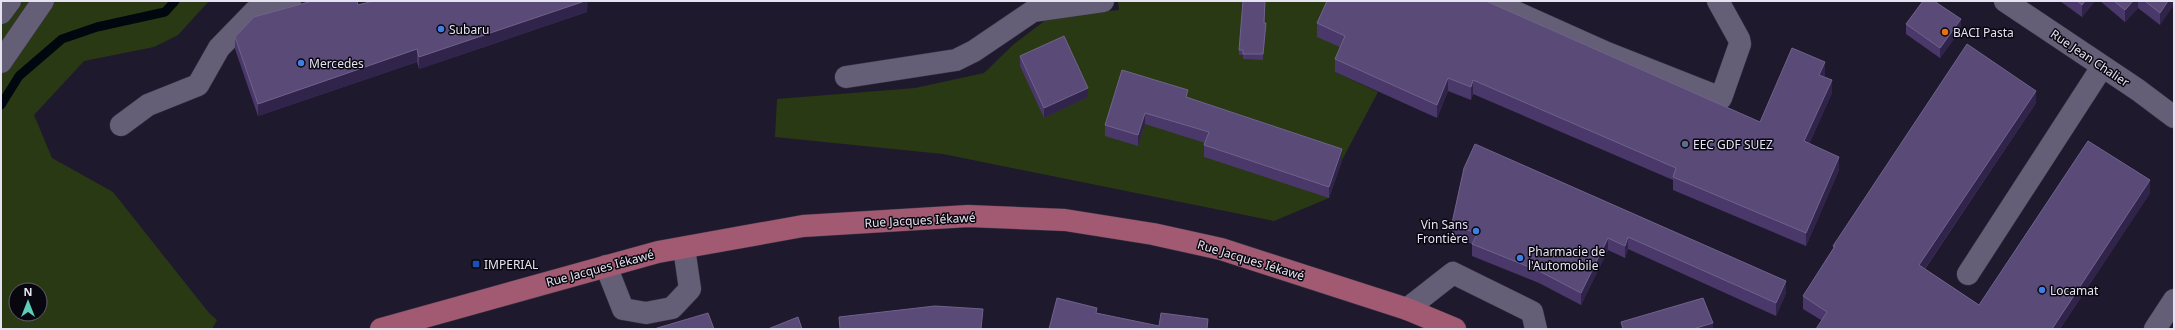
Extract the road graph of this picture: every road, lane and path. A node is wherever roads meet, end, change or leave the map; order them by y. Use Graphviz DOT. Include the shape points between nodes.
graph roads {
  1 [pos="10,1"];
  2 [pos="43,1"];
  3 [pos="290,1"];
  4 [pos="1103,1"];
  5 [pos="1491,1"];
  6 [pos="1718,1"];
  7 [pos="2005,1"];
  8 [pos="1,13"];
  9 [pos="1,62"];
  10 [pos="2102,66"];
  11 [pos="846,76"];
  12 [pos="2174,117"];
  13 [pos="121,125"];
  14 [pos="684,248"];
  15 [pos="606,266"];
  16 [pos="1968,274"];
  17 [pos="2174,300"];
  18 [pos="1407,308"];
  19 [pos="1452,328"];
  20 [pos="381,329"];
  21 [pos="1536,329"];
  22 [pos="2155,329"];
  1 -- 8 [label="street"];
  2 -- 9 [label="street"];
  3 -- 13 [label="street" via="255,11 219,48 198,85 148,105"];
  4 -- 11 [label="street" via="1033,11 974,51 956,60"];
  5 -- 6 [label="street" via="1607,53 1721,98 1740,44"];
  7 -- 10 [label="street, Rue Jean Chalier"];
  10 -- 12 [label="street, Rue Jean Chalier"];
  10 -- 16 [label="street"];
  14 -- 15 [label="main road, Rue Jacques Iékawé"];
  14 -- 15 [label="street" via="690,289 672,308 646,313 624,309"];
  14 -- 18 [label="main road, Rue Jacques Iékawé" via="803,226 968,216 1065,220 1153,234 1221,249"];
  15 -- 20 [label="main road, Rue Jacques Iékawé"];
  17 -- 22 [label="street"];
  18 -- 19 [label="main road, Rue Jacques Iékawé"];
  18 -- 21 [label="street" via="1453,273 1532,312"];
}
